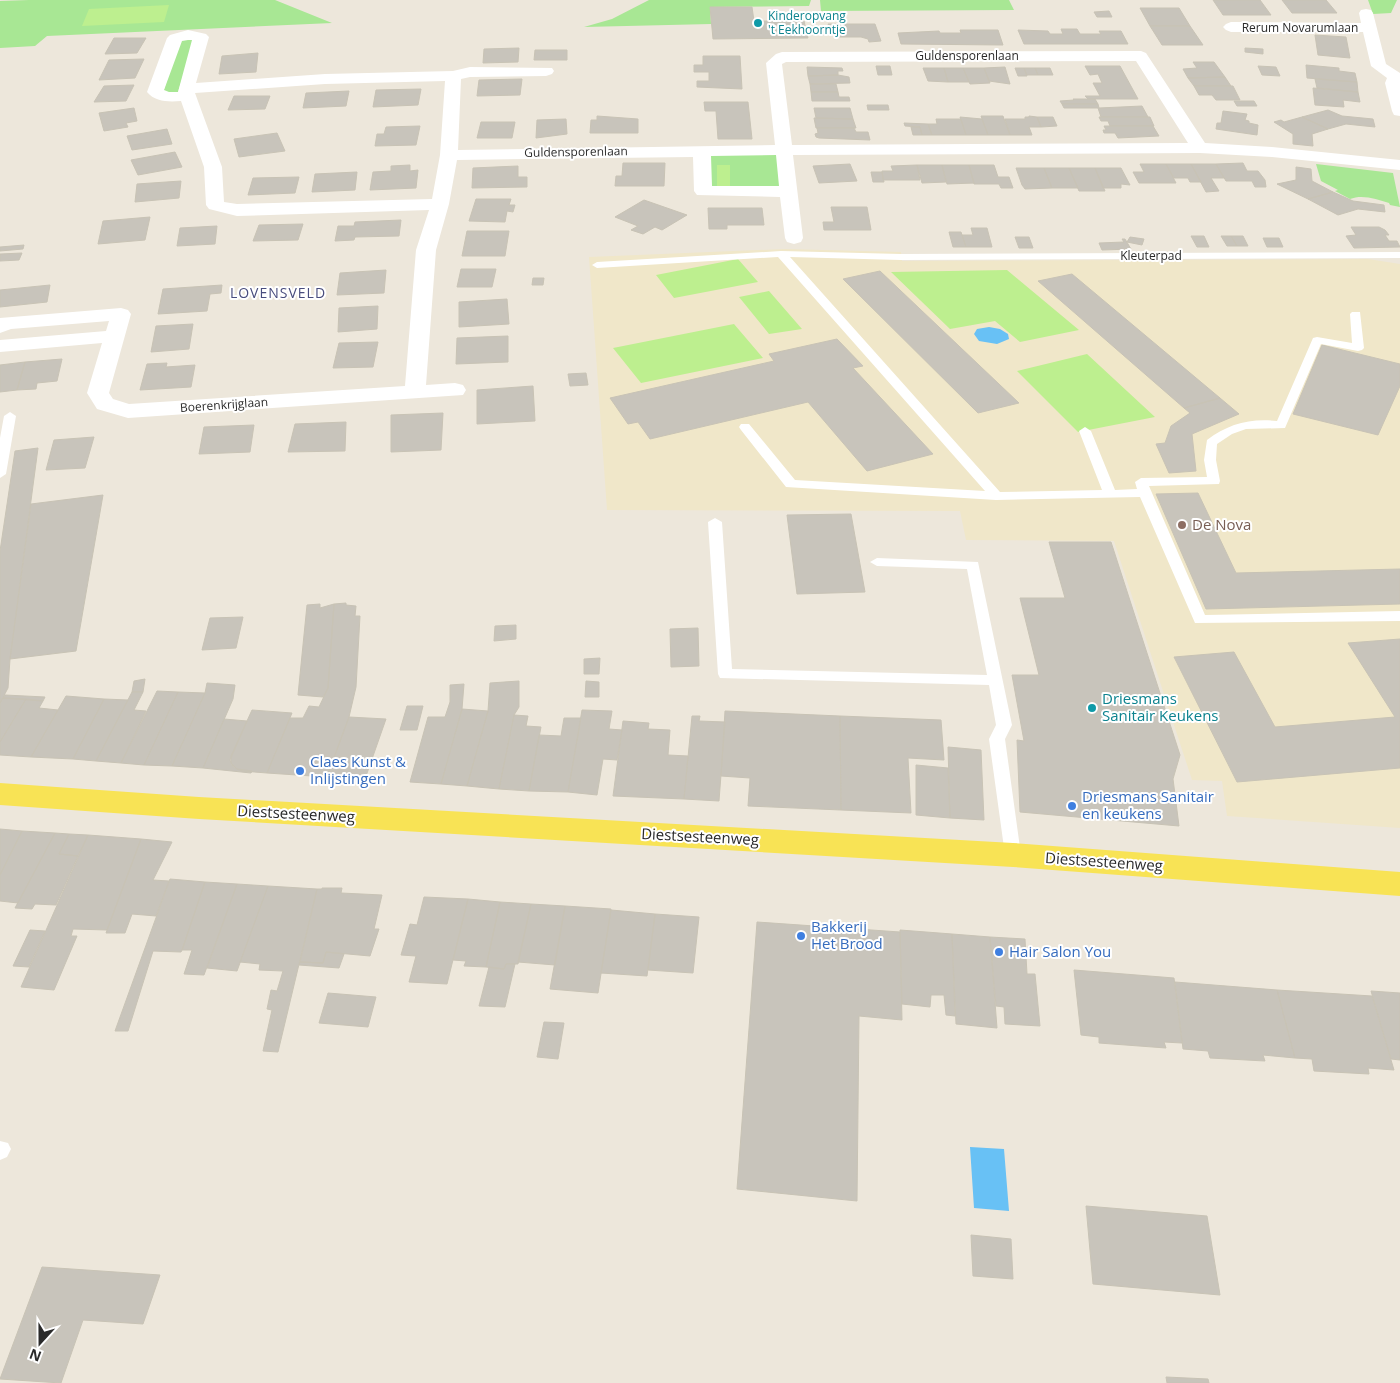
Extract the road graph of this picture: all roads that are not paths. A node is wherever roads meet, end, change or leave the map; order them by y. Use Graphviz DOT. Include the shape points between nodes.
graph roads {
  1 [pos="1231,27"];
  2 [pos="546,71"];
  3 [pos="453,76"];
  4 [pos="1398,76"];
  5 [pos="1400,111"];
  6 [pos="1200,148"];
  7 [pos="702,150"];
  8 [pos="784,150"];
  9 [pos="449,155"];
  10 [pos="1400,165"];
  11 [pos="789,192"];
  12 [pos="440,204"];
  13 [pos="794,238"];
  14 [pos="780,254"];
  15 [pos="1400,254"];
  16 [pos="597,265"];
  17 [pos="1356,314"];
  18 [pos="0,327"];
  19 [pos="115,336"];
  20 [pos="0,346"];
  21 [pos="455,390"];
  22 [pos="415,392"];
  23 [pos="10,416"];
  24 [pos="745,427"];
  25 [pos="1085,432"];
  26 [pos="0,474"];
  27 [pos="1144,493"];
  28 [pos="1110,494"];
  29 [pos="996,496"];
  30 [pos="715,522"];
  31 [pos="877,562"];
  32 [pos="1400,616"];
  33 [pos="995,680"];
  34 [pos="0,794"];
  35 [pos="1013,855"];
  36 [pos="1400,884"];
  1 -- 4 [label="street, Rerum Novarumlaan" via="1368,21 1379,66"];
  2 -- 3 [label="street" via="470,72"];
  3 -- 9 [label="street"];
  3 -- 12 [label="street" via="325,79 192,89 213,167 215,205 237,210"];
  4 -- 5 [label="street, Rerum Novarumlaan" via="1393,83"];
  6 -- 8 [label="street, Guldensporenlaan"];
  6 -- 8 [label="street, Guldensporenlaan" via="1141,56 787,56 774,62"];
  6 -- 10 [label="street, Guldensporenlaan"];
  7 -- 8 [label="street, Guldensporenlaan"];
  7 -- 9 [label="street, Guldensporenlaan"];
  7 -- 11 [label="street" via="703,191"];
  8 -- 11 [label="street, Guldensporenlaan"];
  9 -- 12 [label="street"];
  11 -- 13 [label="street, Guldensporenlaan"];
  12 -- 22 [label="street" via="426,250"];
  14 -- 15 [label="lane, Kleuterpad" via="902,257"];
  14 -- 16 [label="lane, Kleuterpad"];
  14 -- 29 [label="lane"];
  17 -- 27 [label="lane" via="1358,348 1317,340 1281,425 1261,422 1226,431 1211,443 1214,481 1141,482"];
  18 -- 19 [label="street, Boerenkrijglaan" via="5,323 121,314"];
  19 -- 20 [label="street"];
  19 -- 22 [label="street, Boerenkrijglaan" via="98,393 105,404 128,411"];
  21 -- 22 [label="street, Boerenkrijglaan"];
  23 -- 26 [label="lane"];
  24 -- 29 [label="lane" via="791,484"];
  25 -- 28 [label="lane"];
  27 -- 28 [label="lane"];
  27 -- 32 [label="lane" via="1200,620"];
  28 -- 29 [label="lane"];
  30 -- 33 [label="lane" via="725,674"];
  31 -- 33 [label="lane" via="972,565"];
  33 -- 35 [label="lane" via="1004,725 997,739"];
  34 -- 35 [label="main road, Diestsesteenweg"];
  35 -- 36 [label="main road, Diestsesteenweg"];
}
